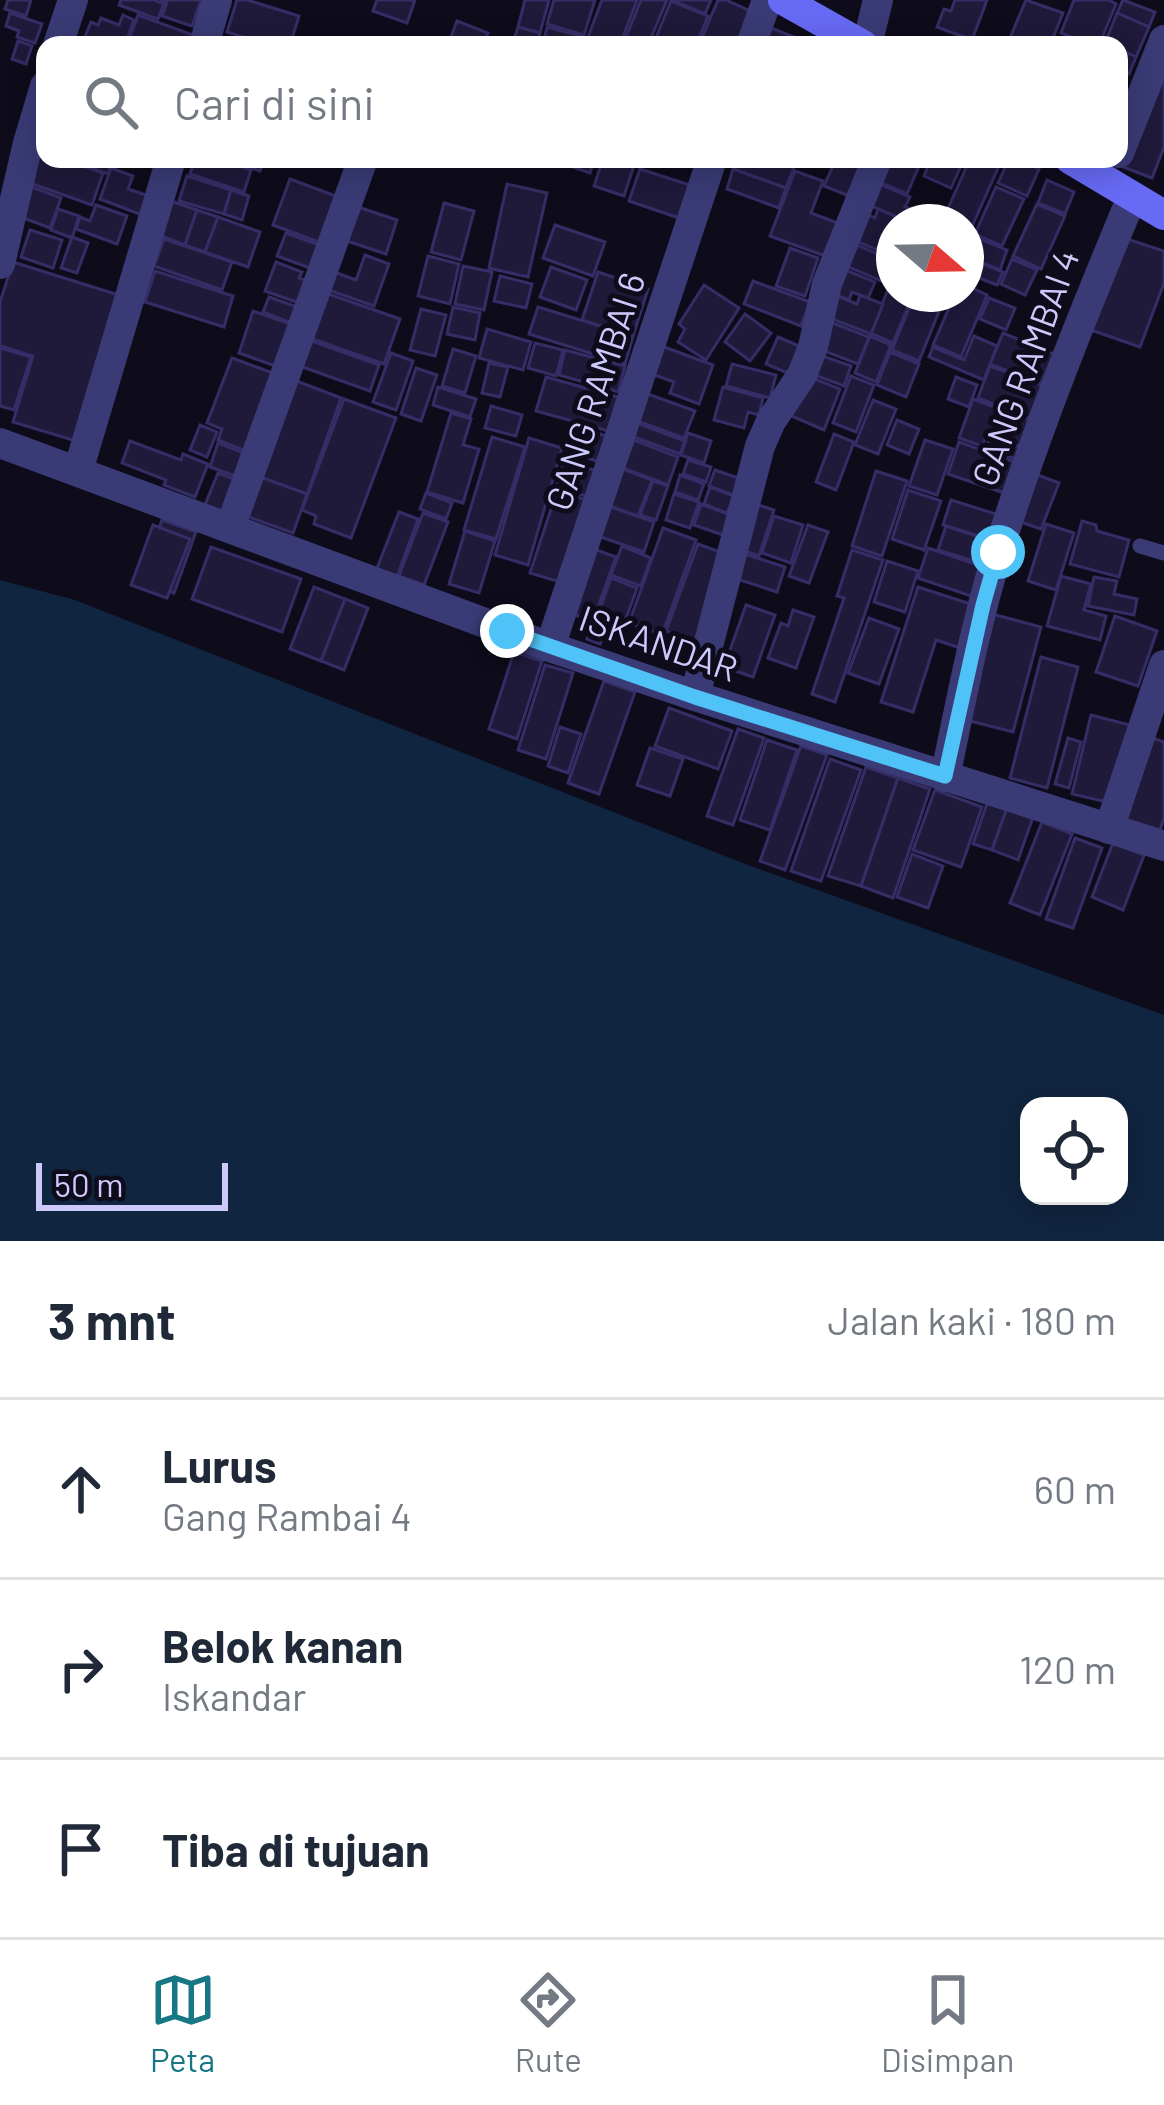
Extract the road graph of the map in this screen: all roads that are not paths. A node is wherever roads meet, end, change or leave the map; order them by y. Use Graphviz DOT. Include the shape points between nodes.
graph roads {
  1 [pos="73,0"];
  2 [pos="218,0"];
  3 [pos="767,0"];
  4 [pos="783,0"];
  5 [pos="878,0"];
  6 [pos="61,36"];
  7 [pos="207,36"];
  8 [pos="754,36"];
  9 [pos="849,36"];
  10 [pos="868,36"];
  11 [pos="1164,40"];
  12 [pos="36,116"];
  13 [pos="1128,146"];
  14 [pos="168,168"];
  15 [pos="359,168"];
  16 [pos="709,168"];
  17 [pos="873,168"];
  18 [pos="1119,173"];
  19 [pos="1164,215"];
  20 [pos="0,264"];
  21 [pos="0,443"];
  22 [pos="78,471"];
  23 [pos="230,528"];
  24 [pos="1140,546"];
  25 [pos="1164,554"];
  26 [pos="550,646"];
  27 [pos="1164,665"];
  28 [pos="695,697"];
  29 [pos="945,776"];
  30 [pos="1109,829"];
  31 [pos="1164,847"];
  1 -- 6 [label="street"];
  2 -- 7 [label="street"];
  3 -- 8 [label="street"];
  4 -- 9 [label="street"];
  5 -- 10 [label="street"];
  11 -- 13 [label="street, GANG RAMBAI 4"];
  12 -- 20 [label="street"];
  14 -- 22 [label="street"];
  15 -- 23 [label="street"];
  16 -- 26 [label="street, GANG RAMBAI 6"];
  17 -- 28 [label="street" via="827,284 802,375 760,446"];
  18 -- 19 [label="street"];
  18 -- 29 [label="street, GANG RAMBAI 4" via="998,552"];
  21 -- 22 [label="street, ISKANDAR"];
  22 -- 23 [label="street, ISKANDAR"];
  23 -- 26 [label="street, ISKANDAR"];
  24 -- 25 [label="lane"];
  26 -- 28 [label="street, ISKANDAR"];
  27 -- 30 [label="street"];
  28 -- 29 [label="street, ISKANDAR"];
  29 -- 30 [label="street, ISKANDAR"];
  30 -- 31 [label="street, ISKANDAR"];
}
